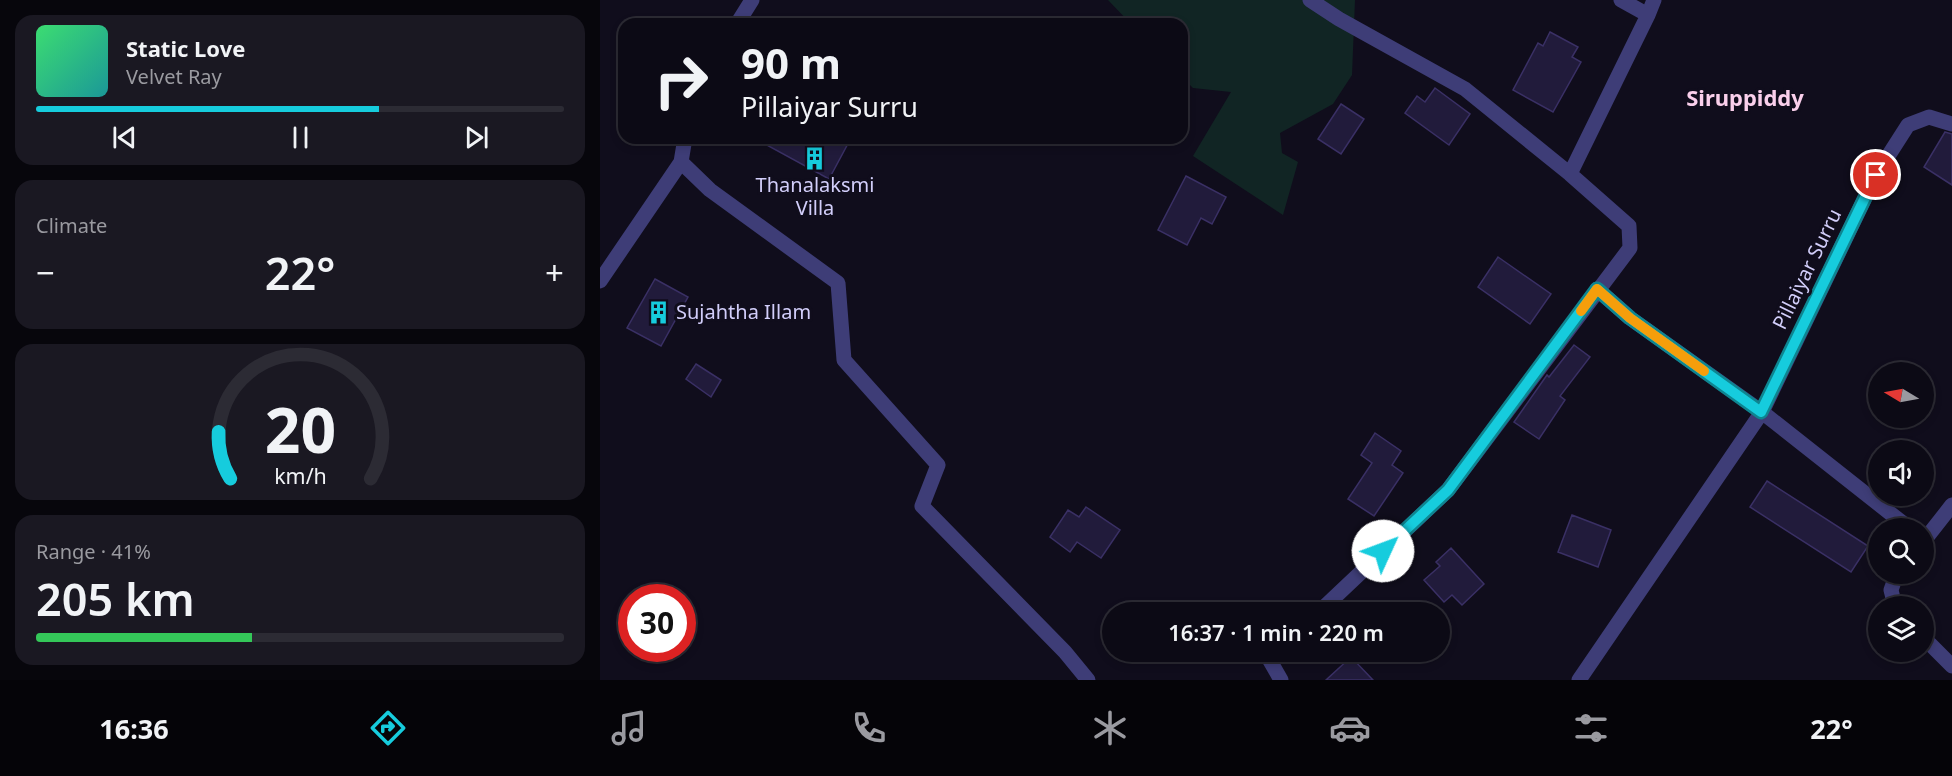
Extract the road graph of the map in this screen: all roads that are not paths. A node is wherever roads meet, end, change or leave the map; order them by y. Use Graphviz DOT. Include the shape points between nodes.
graph roads {
  1 [pos="752,0"];
  2 [pos="1310,0"];
  3 [pos="1621,0"];
  4 [pos="1654,0"];
  5 [pos="1648,15"];
  6 [pos="741,18"];
  7 [pos="1952,124"];
  8 [pos="684,144"];
  9 [pos="681,162"];
  10 [pos="1570,174"];
  11 [pos="600,281"];
  12 [pos="1597,289"];
  13 [pos="1761,412"];
  14 [pos="1952,505"];
  15 [pos="1896,518"];
  16 [pos="1934,528"];
  17 [pos="1329,602"];
  18 [pos="1934,648"];
  19 [pos="1271,662"];
  20 [pos="1952,666"];
  21 [pos="1088,680"];
  22 [pos="1281,680"];
  23 [pos="1579,680"];
  1 -- 6 [label="street"];
  2 -- 10 [label="street" via="1465,89"];
  3 -- 5 [label="street"];
  4 -- 5 [label="street"];
  5 -- 10 [label="street"];
  7 -- 13 [label="street, Pillaiyar Surru" via="1929,117 1908,125 1876,175"];
  8 -- 9 [label="street"];
  9 -- 11 [label="street"];
  9 -- 21 [label="street" via="710,190 838,283 844,360 938,465 922,506"];
  10 -- 12 [label="street" via="1629,226 1630,248"];
  12 -- 13 [label="street" via="1630,318"];
  12 -- 17 [label="street" via="1448,490"];
  13 -- 15 [label="street"];
  13 -- 23 [label="street, Pillaiyar Surru"];
  14 -- 16 [label="street"];
  18 -- 20 [label="street"];
  19 -- 22 [label="street"];
}
